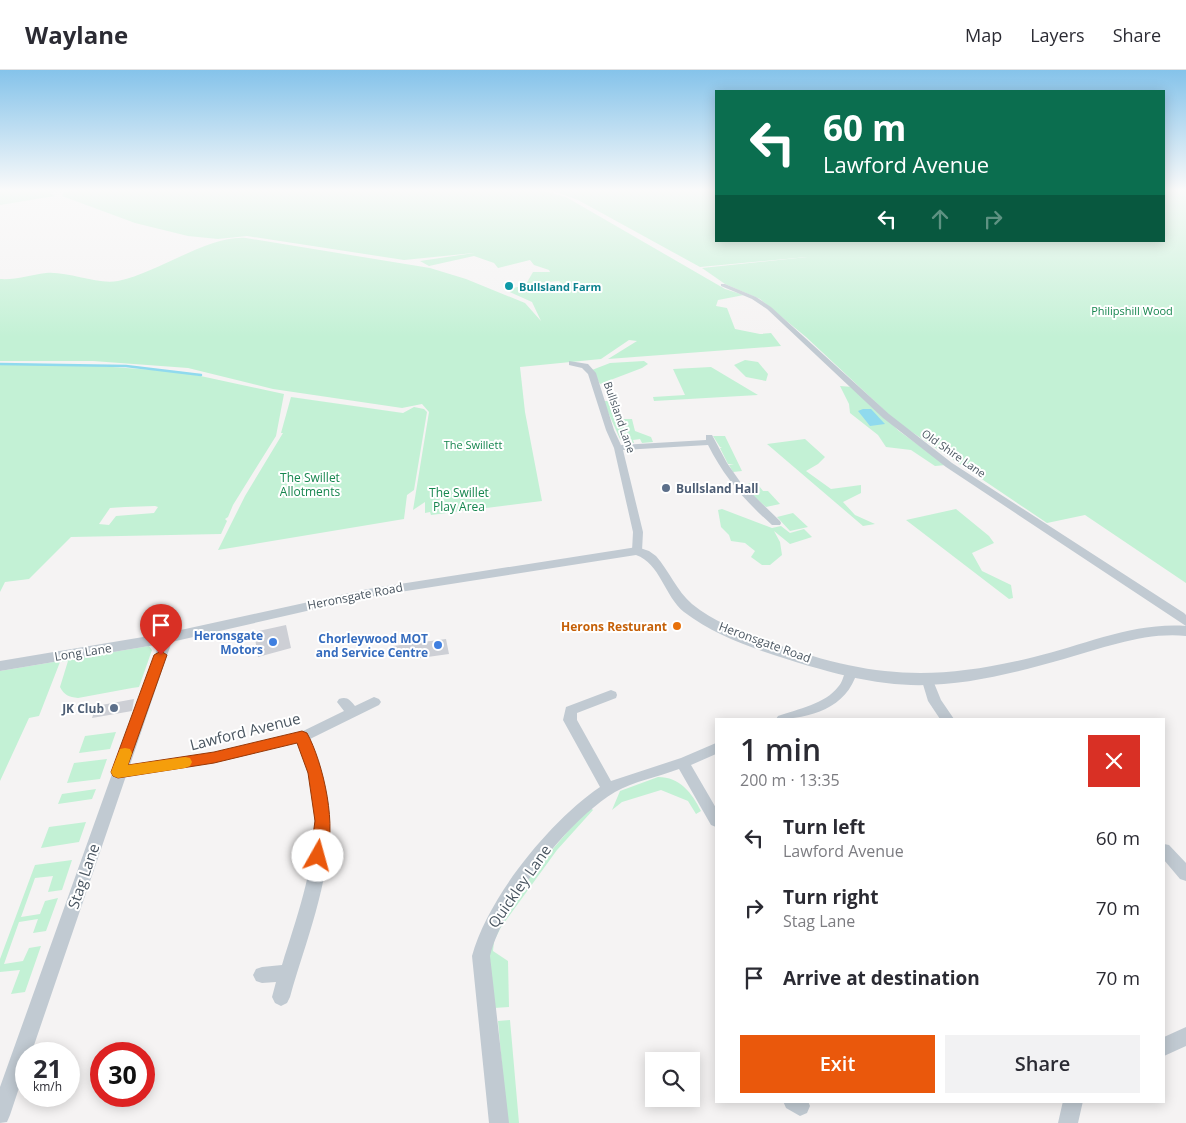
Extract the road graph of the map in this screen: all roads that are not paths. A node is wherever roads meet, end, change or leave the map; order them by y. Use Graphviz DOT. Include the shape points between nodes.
graph roads {
  1 [pos="723,285"];
  2 [pos="572,363"];
  3 [pos="618,448"];
  4 [pos="759,521"];
  5 [pos="637,551"];
  6 [pos="1186,622"];
  7 [pos="1186,632"];
  8 [pos="167,638"];
  9 [pos="0,666"];
  10 [pos="851,672"];
  11 [pos="928,681"];
  12 [pos="611,695"];
  13 [pos="374,702"];
  14 [pos="785,718"];
  15 [pos="946,718"];
  16 [pos="302,736"];
  17 [pos="715,748"];
  18 [pos="682,763"];
  19 [pos="118,772"];
  20 [pos="608,789"];
  21 [pos="715,820"];
  22 [pos="1165,851"];
  23 [pos="1186,874"];
  24 [pos="287,973"];
  25 [pos="262,975"];
  26 [pos="281,997"];
  27 [pos="1186,1036"];
  28 [pos="1165,1046"];
  29 [pos="1071,1103"];
  30 [pos="0,1115"];
  31 [pos="499,1123"];
  32 [pos="1068,1123"];
  1 -- 6 [label="street, Old Shire Lane" via="770,308 886,416 950,465"];
  2 -- 3 [label="street, Bullsland Lane" via="585,366 592,374"];
  3 -- 4 [label="street" via="710,440 745,497 773,520"];
  3 -- 5 [label="street, Bullsland Lane" via="638,532"];
  5 -- 8 [label="street, Heronsgate Road" via="352,596"];
  5 -- 10 [label="street, Heronsgate Road" via="654,560 674,594 689,608 724,630"];
  7 -- 11 [label="street, Heronsgate Road" via="1158,632 967,677"];
  8 -- 9 [label="street, Long Lane"];
  8 -- 19 [label="street, Stag Lane"];
  10 -- 11 [label="street, Heronsgate Road"];
  10 -- 14 [label="street" via="848,686 841,694"];
  11 -- 15 [label="street" via="935,701"];
  12 -- 20 [label="street" via="571,710 570,720"];
  13 -- 16 [label="street, Lawford Avenue" via="349,707"];
  16 -- 19 [label="street, Lawford Avenue" via="214,758"];
  16 -- 24 [label="street" via="315,773 322,821 316,874"];
  17 -- 18 [label="street, Quickley Lane"];
  18 -- 20 [label="street, Quickley Lane"];
  18 -- 21 [label="street"];
  19 -- 30 [label="street, Stag Lane"];
  20 -- 31 [label="street, Quickley Lane" via="579,810 544,849 490,927 481,946"];
  22 -- 23 [label="street"];
  24 -- 25 [label="street"];
  24 -- 26 [label="street"];
  27 -- 28 [label="street"];
  29 -- 32 [label="street"];
}
